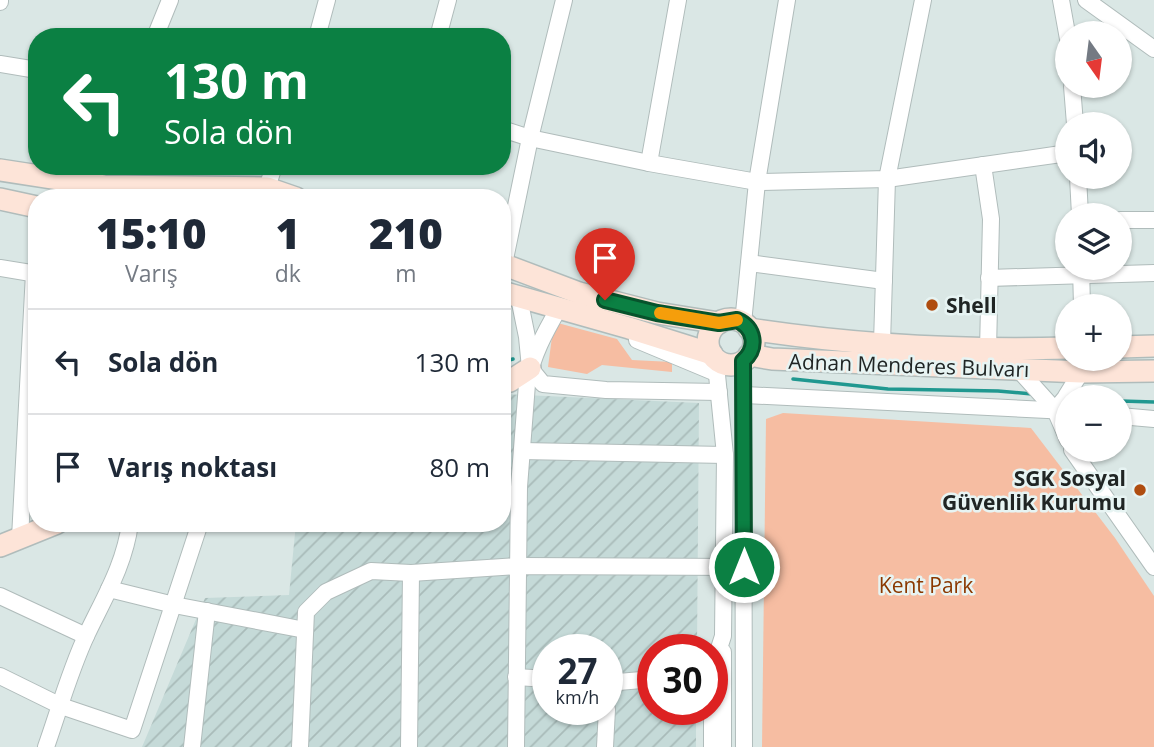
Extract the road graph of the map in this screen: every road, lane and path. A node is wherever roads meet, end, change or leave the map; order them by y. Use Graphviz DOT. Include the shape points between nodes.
graph roads {
  1 [pos="170,0"];
  2 [pos="327,0"];
  3 [pos="448,0"];
  4 [pos="564,0"];
  5 [pos="678,0"];
  6 [pos="787,0"];
  7 [pos="923,0"];
  8 [pos="1062,0"];
  9 [pos="1086,0"];
  10 [pos="1065,21"];
  11 [pos="159,28"];
  12 [pos="319,28"];
  13 [pos="440,28"];
  14 [pos="1154,49"];
  15 [pos="0,64"];
  16 [pos="28,68"];
  17 [pos="511,132"];
  18 [pos="530,138"];
  19 [pos="1055,155"];
  20 [pos="649,163"];
  21 [pos="983,165"];
  22 [pos="0,170"];
  23 [pos="28,174"];
  24 [pos="32,175"];
  25 [pos="271,175"];
  26 [pos="887,178"];
  27 [pos="757,182"];
  28 [pos="267,188"];
  29 [pos="270,189"];
  30 [pos="0,199"];
  31 [pos="28,205"];
  32 [pos="1132,220"];
  33 [pos="1154,220"];
  34 [pos="511,227"];
  35 [pos="749,263"];
  36 [pos="511,267"];
  37 [pos="0,268"];
  38 [pos="28,272"];
  39 [pos="1132,273"];
  40 [pos="1154,273"];
  41 [pos="1055,274"];
  42 [pos="989,278"];
  43 [pos="884,281"];
  44 [pos="511,295"];
  45 [pos="559,308"];
  46 [pos="719,323"];
  47 [pos="746,326"];
  48 [pos="882,343"];
  49 [pos="1154,346"];
  50 [pos="1132,347"];
  51 [pos="28,348"];
  52 [pos="1055,348"];
  53 [pos="988,350"];
  54 [pos="746,358"];
  55 [pos="714,362"];
  56 [pos="530,368"];
  57 [pos="1018,369"];
  58 [pos="1154,371"];
  59 [pos="1081,372"];
  60 [pos="511,380"];
  61 [pos="1073,385"];
  62 [pos="719,392"];
  63 [pos="745,395"];
  64 [pos="1055,405"];
  65 [pos="1055,411"];
  66 [pos="1132,417"];
  67 [pos="1154,419"];
  68 [pos="522,451"];
  69 [pos="725,454"];
  70 [pos="1080,462"];
  71 [pos="35,532"];
  72 [pos="129,532"];
  73 [pos="197,532"];
  74 [pos="10,542"];
  75 [pos="518,566"];
  76 [pos="744,567"];
  77 [pos="1154,567"];
  78 [pos="723,568"];
  79 [pos="411,573"];
  80 [pos="109,589"];
  81 [pos="0,597"];
  82 [pos="174,605"];
  83 [pos="207,611"];
  84 [pos="305,630"];
  85 [pos="723,634"];
  86 [pos="86,636"];
  87 [pos="0,676"];
  88 [pos="516,677"];
  89 [pos="532,678"];
  90 [pos="61,706"];
  91 [pos="606,725"];
  92 [pos="712,725"];
  93 [pos="723,725"];
  94 [pos="46,747"];
  95 [pos="192,747"];
  96 [pos="300,747"];
  97 [pos="409,747"];
  98 [pos="516,747"];
  99 [pos="605,747"];
  100 [pos="712,747"];
  101 [pos="723,747"];
  102 [pos="744,747"];
  1 -- 11 [label="street"];
  2 -- 12 [label="street"];
  3 -- 13 [label="street"];
  4 -- 18 [label="street"];
  5 -- 20 [label="street"];
  6 -- 27 [label="street"];
  7 -- 26 [label="street"];
  8 -- 10 [label="street"];
  9 -- 14 [label="street"];
  15 -- 16 [label="street"];
  17 -- 18 [label="street"];
  18 -- 20 [label="street"];
  18 -- 34 [label="street"];
  19 -- 21 [label="street"];
  20 -- 27 [label="street"];
  21 -- 26 [label="street"];
  21 -- 42 [label="street" via="991,219"];
  22 -- 23 [label="main road"];
  24 -- 28 [label="main road" via="104,186"];
  25 -- 28 [label="street"];
  26 -- 27 [label="street"];
  26 -- 43 [label="street"];
  27 -- 35 [label="street"];
  28 -- 29 [label="main road"];
  30 -- 31 [label="main road"];
  32 -- 33 [label="street"];
  35 -- 43 [label="street"];
  35 -- 47 [label="street"];
  36 -- 46 [label="main road" via="579,293"];
  37 -- 38 [label="street"];
  39 -- 40 [label="street"];
  41 -- 42 [label="street"];
  42 -- 53 [label="street"];
  43 -- 48 [label="street"];
  44 -- 45 [label="main road"];
  44 -- 56 [label="street" via="527,337"];
  45 -- 55 [label="main road"];
  45 -- 56 [label="street"];
  46 -- 47 [label="main road" via="731,319"];
  46 -- 55 [label="main road" via="710,334"];
  47 -- 48 [label="main road, Adnan Menderes Bulvarı"];
  47 -- 54 [label="main road" via="753,342"];
  48 -- 53 [label="main road, Adnan Menderes Bulvarı"];
  49 -- 50 [label="main road"];
  51 -- 74 [label="street"];
  52 -- 53 [label="main road, Adnan Menderes Bulvarı"];
  54 -- 55 [label="main road" via="732,365"];
  54 -- 57 [label="main road, Adnan Menderes Bulvarı"];
  54 -- 63 [label="street"];
  55 -- 62 [label="street"];
  56 -- 60 [label="main road"];
  56 -- 62 [label="street" via="543,384"];
  56 -- 68 [label="street"];
  57 -- 59 [label="main road, Adnan Menderes Bulvarı"];
  57 -- 64 [label="street"];
  58 -- 59 [label="main road, Adnan Menderes Bulvarı"];
  59 -- 61 [label="street"];
  62 -- 69 [label="street"];
  63 -- 65 [label="street"];
  63 -- 76 [label="street"];
  66 -- 67 [label="street"];
  68 -- 69 [label="street"];
  68 -- 75 [label="street"];
  69 -- 78 [label="street"];
  70 -- 77 [label="street"];
  71 -- 74 [label="main road"];
  72 -- 80 [label="street"];
  73 -- 82 [label="street"];
  75 -- 78 [label="street"];
  75 -- 79 [label="street"];
  75 -- 88 [label="street"];
  76 -- 78 [label="street"];
  76 -- 102 [label="street"];
  78 -- 85 [label="street"];
  79 -- 84 [label="street" via="371,571 326,592 306,612"];
  79 -- 97 [label="street"];
  80 -- 82 [label="street"];
  80 -- 86 [label="street"];
  81 -- 86 [label="street"];
  82 -- 83 [label="street"];
  82 -- 90 [label="street" via="132,730"];
  83 -- 84 [label="street"];
  83 -- 95 [label="street"];
  84 -- 96 [label="street"];
  86 -- 90 [label="street"];
  87 -- 90 [label="street"];
  88 -- 89 [label="street"];
  88 -- 98 [label="street"];
  90 -- 94 [label="street"];
  91 -- 99 [label="street"];
  92 -- 100 [label="street"];
  93 -- 101 [label="street"];
}
